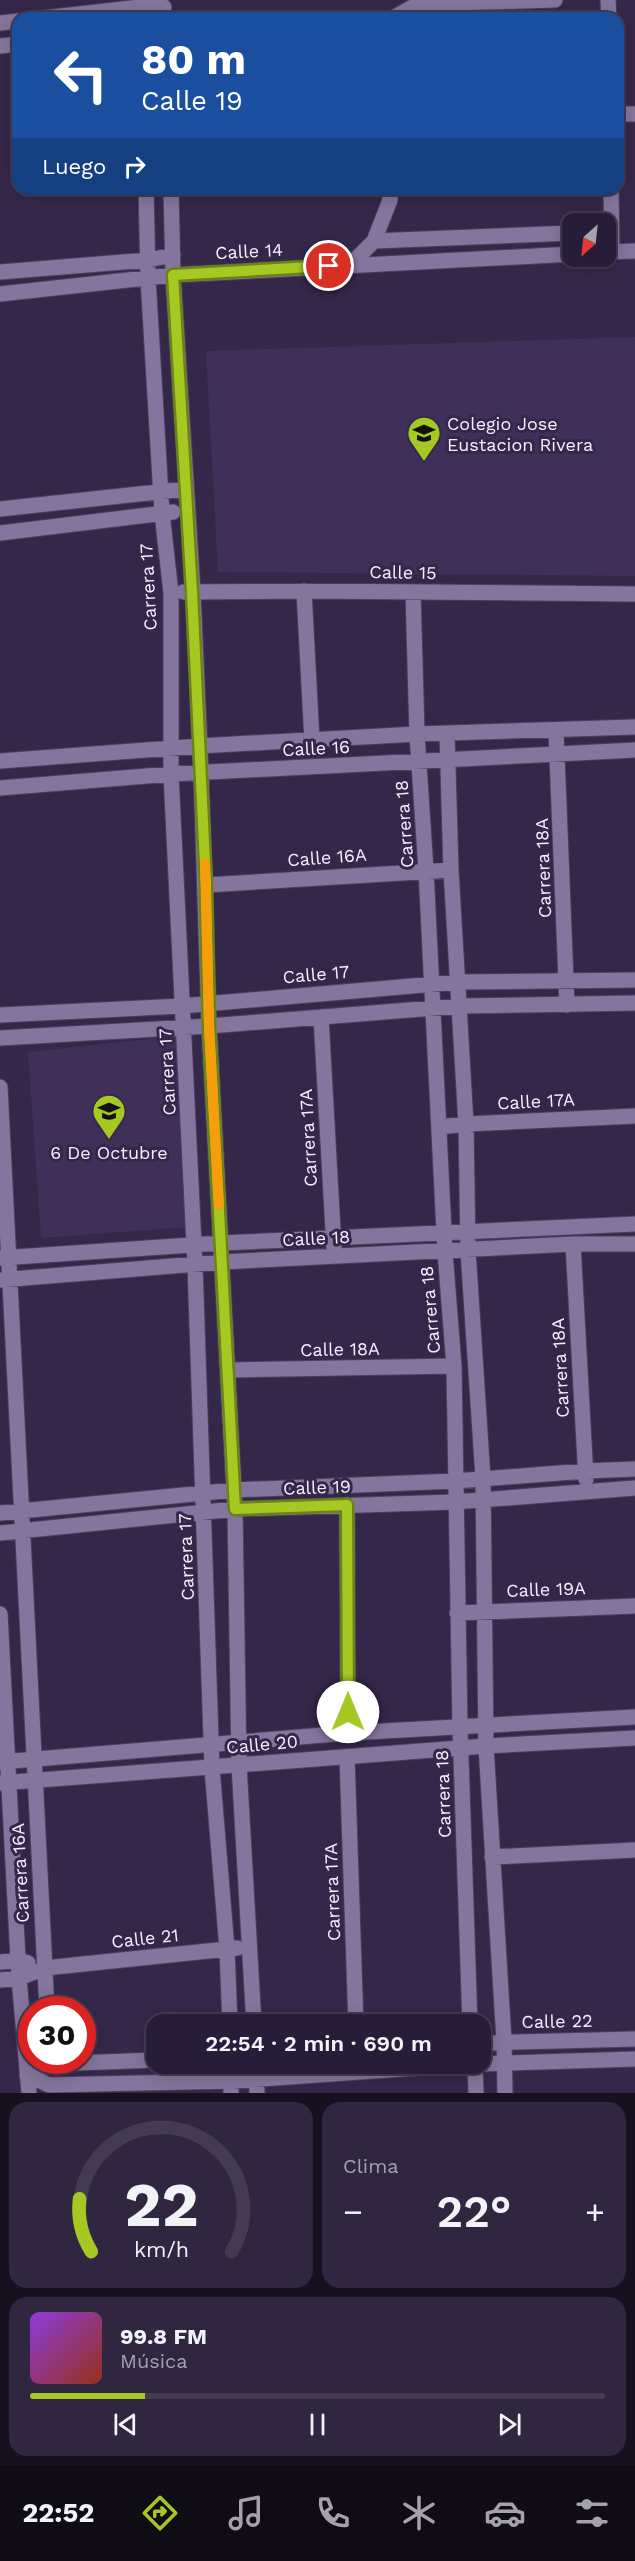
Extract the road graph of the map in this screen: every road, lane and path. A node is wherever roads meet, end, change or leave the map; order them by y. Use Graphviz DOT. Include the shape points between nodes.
graph roads {
  1 [pos="555,0"];
  2 [pos="140,8"];
  3 [pos="164,8"];
  4 [pos="102,12"];
  5 [pos="403,12"];
  6 [pos="146,195"];
  7 [pos="171,195"];
  8 [pos="390,195"];
  9 [pos="611,195"];
  10 [pos="610,213"];
  11 [pos="562,233"];
  12 [pos="374,241"];
  13 [pos="635,251"];
  14 [pos="616,252"];
  15 [pos="562,254"];
  16 [pos="173,255"];
  17 [pos="148,260"];
  18 [pos="351,264"];
  19 [pos="0,272"];
  20 [pos="173,275"];
  21 [pos="148,278"];
  22 [pos="0,294"];
  23 [pos="185,489"];
  24 [pos="161,492"];
  25 [pos="0,508"];
  26 [pos="186,511"];
  27 [pos="162,513"];
  28 [pos="0,533"];
  29 [pos="304,591"];
  30 [pos="192,592"];
  31 [pos="413,592"];
  32 [pos="171,593"];
  33 [pos="635,594"];
  34 [pos="635,727"];
  35 [pos="556,731"];
  36 [pos="417,734"];
  37 [pos="447,734"];
  38 [pos="312,741"];
  39 [pos="199,746"];
  40 [pos="170,748"];
  41 [pos="635,750"];
  42 [pos="559,755"];
  43 [pos="0,761"];
  44 [pos="450,761"];
  45 [pos="419,762"];
  46 [pos="201,772"];
  47 [pos="171,774"];
  48 [pos="0,788"];
  49 [pos="426,870"];
  50 [pos="451,870"];
  51 [pos="206,885"];
  52 [pos="635,980"];
  53 [pos="567,981"];
  54 [pos="458,982"];
  55 [pos="431,984"];
  56 [pos="209,1002"];
  57 [pos="635,1003"];
  58 [pos="567,1005"];
  59 [pos="182,1006"];
  60 [pos="459,1006"];
  61 [pos="432,1008"];
  62 [pos="0,1015"];
  63 [pos="321,1017"];
  64 [pos="209,1026"];
  65 [pos="184,1027"];
  66 [pos="0,1038"];
  67 [pos="0,1087"];
  68 [pos="635,1116"];
  69 [pos="466,1124"];
  70 [pos="439,1127"];
  71 [pos="635,1224"];
  72 [pos="468,1232"];
  73 [pos="444,1233"];
  74 [pos="333,1238"];
  75 [pos="221,1243"];
  76 [pos="573,1244"];
  77 [pos="635,1244"];
  78 [pos="195,1246"];
  79 [pos="468,1250"];
  80 [pos="445,1252"];
  81 [pos="334,1256"];
  82 [pos="5,1258"];
  83 [pos="222,1262"];
  84 [pos="195,1265"];
  85 [pos="5,1279"];
  86 [pos="453,1366"];
  87 [pos="228,1370"];
  88 [pos="635,1470"];
  89 [pos="585,1471"];
  90 [pos="483,1478"];
  91 [pos="455,1481"];
  92 [pos="635,1488"];
  93 [pos="234,1490"];
  94 [pos="587,1491"];
  95 [pos="204,1492"];
  96 [pos="484,1499"];
  97 [pos="455,1502"];
  98 [pos="347,1505"];
  99 [pos="235,1509"];
  100 [pos="20,1510"];
  101 [pos="204,1512"];
  102 [pos="0,1513"];
  103 [pos="21,1532"];
  104 [pos="0,1533"];
  105 [pos="635,1606"];
  106 [pos="486,1610"];
  107 [pos="457,1613"];
  108 [pos="0,1614"];
  109 [pos="635,1717"];
  110 [pos="486,1725"];
  111 [pos="460,1727"];
  112 [pos="348,1733"];
  113 [pos="635,1738"];
  114 [pos="239,1742"];
  115 [pos="212,1744"];
  116 [pos="486,1746"];
  117 [pos="461,1748"];
  118 [pos="347,1757"];
  119 [pos="33,1758"];
  120 [pos="5,1761"];
  121 [pos="239,1766"];
  122 [pos="212,1768"];
  123 [pos="34,1781"];
  124 [pos="5,1783"];
  125 [pos="635,1850"];
  126 [pos="492,1857"];
  127 [pos="249,1947"];
  128 [pos="227,1949"];
  129 [pos="18,1960"];
  130 [pos="0,1962"];
  131 [pos="45,1968"];
  132 [pos="19,1978"];
  133 [pos="0,1980"];
  134 [pos="46,1996"];
  135 [pos="230,2014"];
  136 [pos="253,2014"];
  137 [pos="356,2014"];
  138 [pos="470,2014"];
  139 [pos="635,2039"];
  140 [pos="504,2041"];
  141 [pos="491,2042"];
  142 [pos="635,2059"];
  143 [pos="146,2060"];
  144 [pos="96,2061"];
  145 [pos="504,2062"];
  146 [pos="491,2063"];
  147 [pos="329,2074"];
  148 [pos="475,2074"];
  149 [pos="27,2075"];
  150 [pos="257,2079"];
  151 [pos="231,2087"];
  152 [pos="49,2089"];
  153 [pos="29,2093"];
  154 [pos="476,2093"];
  155 [pos="505,2093"];
  1 -- 5 [label="street" via="418,4"];
  2 -- 3 [label="street"];
  2 -- 4 [label="street"];
  6 -- 17 [label="street, Carrera 17"];
  7 -- 16 [label="street"];
  8 -- 12 [label="street"];
  9 -- 10 [label="street"];
  11 -- 12 [label="street"];
  12 -- 18 [label="street"];
  13 -- 14 [label="street"];
  15 -- 18 [label="street, Calle 14"];
  16 -- 17 [label="street"];
  16 -- 20 [label="street"];
  17 -- 19 [label="street"];
  17 -- 21 [label="street, Carrera 17"];
  18 -- 20 [label="street, Calle 14"];
  20 -- 21 [label="street, Calle 14"];
  20 -- 23 [label="street"];
  21 -- 22 [label="street, Calle 14"];
  21 -- 24 [label="street, Carrera 17"];
  23 -- 24 [label="street"];
  23 -- 26 [label="street"];
  24 -- 25 [label="street"];
  24 -- 27 [label="street, Carrera 17"];
  26 -- 27 [label="street"];
  26 -- 30 [label="street"];
  27 -- 28 [label="street"];
  27 -- 32 [label="street, Carrera 17"];
  29 -- 30 [label="street, Calle 15"];
  29 -- 31 [label="street, Calle 15"];
  29 -- 38 [label="street"];
  30 -- 32 [label="street, Calle 15"];
  30 -- 39 [label="street"];
  31 -- 33 [label="street, Calle 15"];
  31 -- 36 [label="street, Carrera 18"];
  32 -- 40 [label="street, Carrera 17"];
  34 -- 35 [label="street, Calle 16"];
  35 -- 37 [label="street, Calle 16"];
  35 -- 42 [label="street, Carrera 18A"];
  36 -- 37 [label="street, Calle 16"];
  36 -- 38 [label="street, Calle 16"];
  36 -- 45 [label="street, Carrera 18"];
  37 -- 44 [label="street"];
  38 -- 39 [label="street, Calle 16"];
  39 -- 40 [label="street, Calle 16"];
  39 -- 46 [label="street"];
  40 -- 43 [label="street, Calle 16"];
  40 -- 47 [label="street, Carrera 17"];
  41 -- 42 [label="street, Calle 16"];
  42 -- 44 [label="street, Calle 16"];
  42 -- 53 [label="street, Carrera 18A"];
  44 -- 45 [label="street, Calle 16"];
  44 -- 50 [label="street"];
  45 -- 46 [label="street, Calle 16"];
  45 -- 49 [label="street, Carrera 18"];
  46 -- 47 [label="street, Calle 16"];
  46 -- 51 [label="street"];
  47 -- 48 [label="street, Calle 16"];
  47 -- 59 [label="street, Carrera 17"];
  49 -- 50 [label="street, Calle 16A"];
  49 -- 51 [label="street, Calle 16A"];
  49 -- 55 [label="street, Carrera 18"];
  50 -- 54 [label="street"];
  51 -- 56 [label="street"];
  52 -- 53 [label="street, Calle 17"];
  53 -- 54 [label="street, Calle 17"];
  53 -- 58 [label="street, Carrera 18A"];
  54 -- 55 [label="street, Calle 17"];
  54 -- 60 [label="street"];
  55 -- 56 [label="street, Calle 17"];
  55 -- 61 [label="street, Carrera 18"];
  56 -- 59 [label="street, Calle 17"];
  56 -- 64 [label="street"];
  57 -- 58 [label="street"];
  58 -- 60 [label="street"];
  59 -- 62 [label="street, Calle 17"];
  59 -- 65 [label="street, Carrera 17"];
  60 -- 61 [label="street"];
  60 -- 69 [label="street"];
  61 -- 63 [label="street"];
  61 -- 70 [label="street, Carrera 18"];
  63 -- 64 [label="street"];
  63 -- 74 [label="street, Carrera 17A"];
  64 -- 65 [label="street"];
  64 -- 75 [label="street"];
  65 -- 66 [label="street"];
  65 -- 78 [label="street, Carrera 17"];
  67 -- 82 [label="street, Carrera 16A"];
  68 -- 69 [label="street, Calle 17A"];
  69 -- 70 [label="street, Calle 17A"];
  69 -- 72 [label="street"];
  70 -- 73 [label="street, Carrera 18"];
  71 -- 72 [label="street, Calle 18"];
  72 -- 73 [label="street, Calle 18"];
  72 -- 79 [label="street"];
  73 -- 74 [label="street, Calle 18"];
  73 -- 80 [label="street, Carrera 18"];
  74 -- 75 [label="street, Calle 18"];
  74 -- 81 [label="street, Carrera 17A"];
  75 -- 78 [label="street, Calle 18"];
  75 -- 83 [label="street"];
  76 -- 77 [label="street, Calle 18"];
  76 -- 79 [label="street, Calle 18"];
  76 -- 89 [label="street, Carrera 18A"];
  78 -- 82 [label="street, Calle 18"];
  78 -- 84 [label="street, Carrera 17"];
  79 -- 80 [label="street, Calle 18"];
  79 -- 90 [label="street"];
  80 -- 81 [label="street, Calle 18"];
  80 -- 86 [label="street, Carrera 18"];
  81 -- 83 [label="street, Calle 18"];
  82 -- 85 [label="street, Carrera 16A"];
  83 -- 84 [label="street, Calle 18"];
  83 -- 87 [label="street"];
  84 -- 85 [label="street, Calle 18"];
  84 -- 95 [label="street, Carrera 17"];
  85 -- 100 [label="street, Carrera 16A"];
  86 -- 87 [label="street, Calle 18A"];
  86 -- 91 [label="street, Carrera 18"];
  87 -- 93 [label="street"];
  88 -- 89 [label="street, Calle 19"];
  89 -- 90 [label="street, Calle 19"];
  89 -- 94 [label="street, Carrera 18A"];
  90 -- 91 [label="street, Calle 19"];
  90 -- 96 [label="street"];
  91 -- 93 [label="street, Calle 19"];
  91 -- 97 [label="street, Carrera 18"];
  92 -- 94 [label="street, Calle 19"];
  93 -- 95 [label="street, Calle 19"];
  93 -- 99 [label="street"];
  94 -- 96 [label="street, Calle 19"];
  95 -- 100 [label="street, Calle 19"];
  95 -- 101 [label="street, Carrera 17"];
  96 -- 97 [label="street, Calle 19"];
  96 -- 106 [label="street"];
  97 -- 98 [label="street, Calle 19"];
  97 -- 107 [label="street, Carrera 18"];
  98 -- 99 [label="street, Calle 19"];
  98 -- 112 [label="street"];
  99 -- 101 [label="street, Calle 19"];
  99 -- 114 [label="street"];
  100 -- 102 [label="street, Calle 19"];
  100 -- 103 [label="street, Carrera 16A"];
  101 -- 103 [label="street, Calle 19"];
  101 -- 115 [label="street, Carrera 17"];
  103 -- 104 [label="street, Calle 19"];
  103 -- 119 [label="street, Carrera 16A"];
  105 -- 106 [label="street, Calle 19A"];
  106 -- 107 [label="street, Calle 19A"];
  106 -- 110 [label="street"];
  107 -- 111 [label="street, Carrera 18"];
  108 -- 120 [label="street, Carrera 16A"];
  109 -- 110 [label="street, Calle 20"];
  110 -- 111 [label="street, Calle 20"];
  110 -- 116 [label="street"];
  111 -- 112 [label="street, Calle 20"];
  111 -- 117 [label="street, Carrera 18"];
  112 -- 114 [label="street, Calle 20"];
  113 -- 116 [label="street, Calle 20"];
  114 -- 115 [label="street, Calle 20"];
  114 -- 121 [label="street"];
  115 -- 119 [label="street, Calle 20"];
  115 -- 122 [label="street, Carrera 17"];
  116 -- 117 [label="street, Calle 20"];
  116 -- 126 [label="street"];
  117 -- 118 [label="street, Calle 20"];
  117 -- 138 [label="street, Carrera 18"];
  118 -- 121 [label="street, Calle 20"];
  118 -- 137 [label="street, Carrera 17A"];
  119 -- 120 [label="street, Calle 20"];
  119 -- 123 [label="street, Carrera 16A"];
  120 -- 124 [label="street, Carrera 16A"];
  121 -- 122 [label="street, Calle 20"];
  121 -- 127 [label="street"];
  122 -- 123 [label="street, Calle 20"];
  122 -- 128 [label="street, Carrera 17"];
  123 -- 124 [label="street, Calle 20"];
  123 -- 131 [label="street, Carrera 16A"];
  124 -- 129 [label="street, Carrera 16A"];
  125 -- 126 [label="street"];
  126 -- 140 [label="street"];
  127 -- 128 [label="street, Calle 21"];
  127 -- 136 [label="street"];
  128 -- 131 [label="street, Calle 21"];
  128 -- 135 [label="street, Carrera 17"];
  129 -- 130 [label="street, Calle 21"];
  129 -- 131 [label="street, Calle 21"];
  129 -- 132 [label="street, Carrera 16A"];
  131 -- 132 [label="street, Calle 21"];
  131 -- 134 [label="street, Carrera 16A"];
  132 -- 133 [label="street, Calle 21"];
  132 -- 149 [label="street, Carrera 16A"];
  139 -- 140 [label="street, Calle 22"];
  140 -- 141 [label="street, Calle 22"];
  140 -- 145 [label="street"];
  142 -- 145 [label="street"];
  143 -- 144 [label="street"];
  145 -- 146 [label="street"];
  145 -- 155 [label="street"];
  147 -- 150 [label="street"];
  148 -- 154 [label="street"];
  149 -- 152 [label="street"];
  149 -- 153 [label="street, Carrera 16A"];
  150 -- 151 [label="street"];
  151 -- 152 [label="street"];
}
